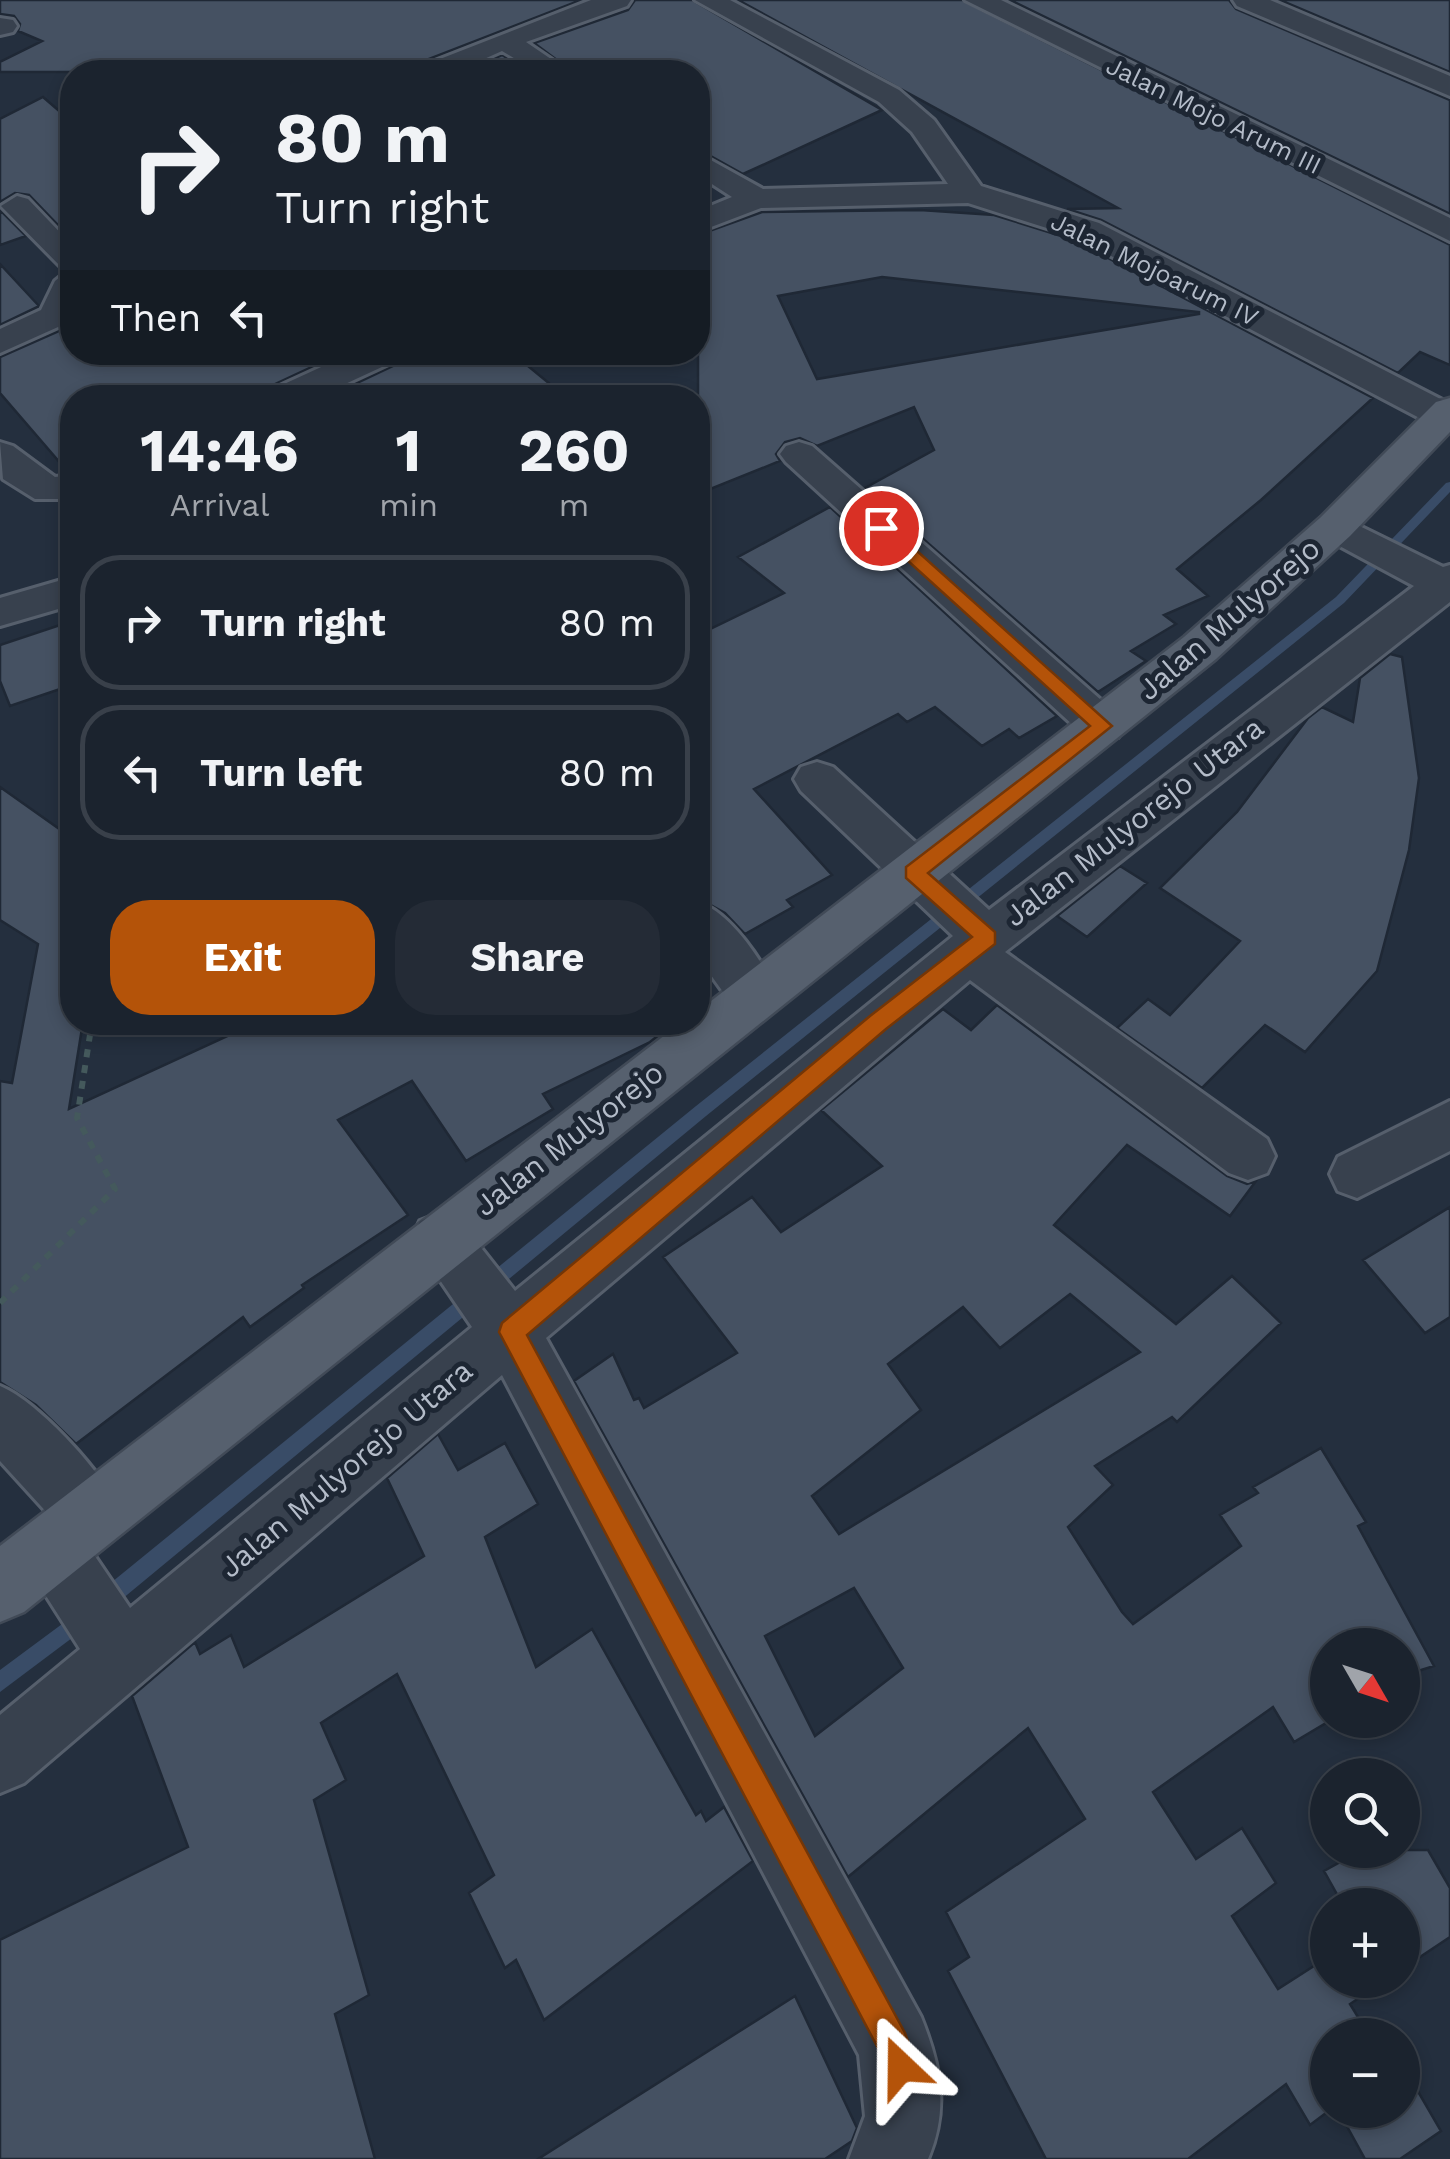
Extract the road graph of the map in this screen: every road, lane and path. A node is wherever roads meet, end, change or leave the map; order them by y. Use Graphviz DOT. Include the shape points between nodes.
graph roads {
  1 [pos="617,0"];
  2 [pos="710,0"];
  3 [pos="979,0"];
  4 [pos="1248,0"];
  5 [pos="504,40"];
  6 [pos="459,60"];
  7 [pos="536,60"];
  8 [pos="1450,87"];
  9 [pos="710,170"];
  10 [pos="970,193"];
  11 [pos="756,199"];
  12 [pos="17,206"];
  13 [pos="710,217"];
  14 [pos="1450,231"];
  15 [pos="60,251"];
  16 [pos="60,306"];
  17 [pos="0,342"];
  18 [pos="356,365"];
  19 [pos="312,385"];
  20 [pos="1436,409"];
  21 [pos="0,454"];
  22 [pos="799,454"];
  23 [pos="60,489"];
  24 [pos="1352,535"];
  25 [pos="1442,580"];
  26 [pos="60,595"];
  27 [pos="0,612"];
  28 [pos="1102,726"];
  29 [pos="817,779"];
  30 [pos="954,914"];
  31 [pos="710,937"];
  32 [pos="754,995"];
  33 [pos="710,1031"];
  34 [pos="90,1035"];
  35 [pos="706,1035"];
  36 [pos="1450,1124"];
  37 [pos="1248,1156"];
  38 [pos="1357,1174"];
  39 [pos="447,1249"];
  40 [pos="0,1302"];
  41 [pos="505,1324"];
  42 [pos="0,1416"];
  43 [pos="73,1548"];
  44 [pos="0,1588"];
  45 [pos="118,1646"];
  46 [pos="0,1759"];
  47 [pos="888,2159"];
  1 -- 5 [label="street"];
  2 -- 10 [label="street" via="889,96 924,126"];
  3 -- 14 [label="street, Jalan Mojo Arum III"];
  4 -- 8 [label="street"];
  5 -- 6 [label="street"];
  5 -- 7 [label="street"];
  9 -- 11 [label="street"];
  10 -- 11 [label="street, Jalan Mojoarum IV"];
  10 -- 20 [label="street, Jalan Mojoarum IV" via="1087,230"];
  11 -- 13 [label="street"];
  12 -- 15 [label="street"];
  16 -- 17 [label="street" via="55,316"];
  18 -- 19 [label="street"];
  20 -- 24 [label="main road, Jalan Mulyorejo"];
  21 -- 23 [label="street" via="16,471 49,490"];
  22 -- 28 [label="street"];
  24 -- 25 [label="street"];
  24 -- 28 [label="main road, Jalan Mulyorejo"];
  25 -- 30 [label="street, Jalan Mulyorejo Utara"];
  26 -- 27 [label="street"];
  28 -- 30 [label="main road, Jalan Mulyorejo"];
  29 -- 30 [label="street"];
  30 -- 32 [label="main road, Jalan Mulyorejo"];
  30 -- 37 [label="street"];
  30 -- 41 [label="street, Jalan Mulyorejo Utara"];
  31 -- 32 [label="street"];
  32 -- 33 [label="main road, Jalan Mulyorejo"];
  34 -- 40 [label="path" via="77,1118 116,1190"];
  35 -- 39 [label="main road, Jalan Mulyorejo"];
  36 -- 38 [label="street"];
  39 -- 41 [label="street"];
  39 -- 43 [label="main road, Jalan Mulyorejo"];
  41 -- 45 [label="street, Jalan Mulyorejo Utara"];
  41 -- 47 [label="street" via="894,2044 908,2090 898,2143"];
  42 -- 43 [label="street"];
  43 -- 44 [label="main road, Jalan Mulyorejo"];
  43 -- 45 [label="street"];
  45 -- 46 [label="street, Jalan Mulyorejo Utara"];
}
